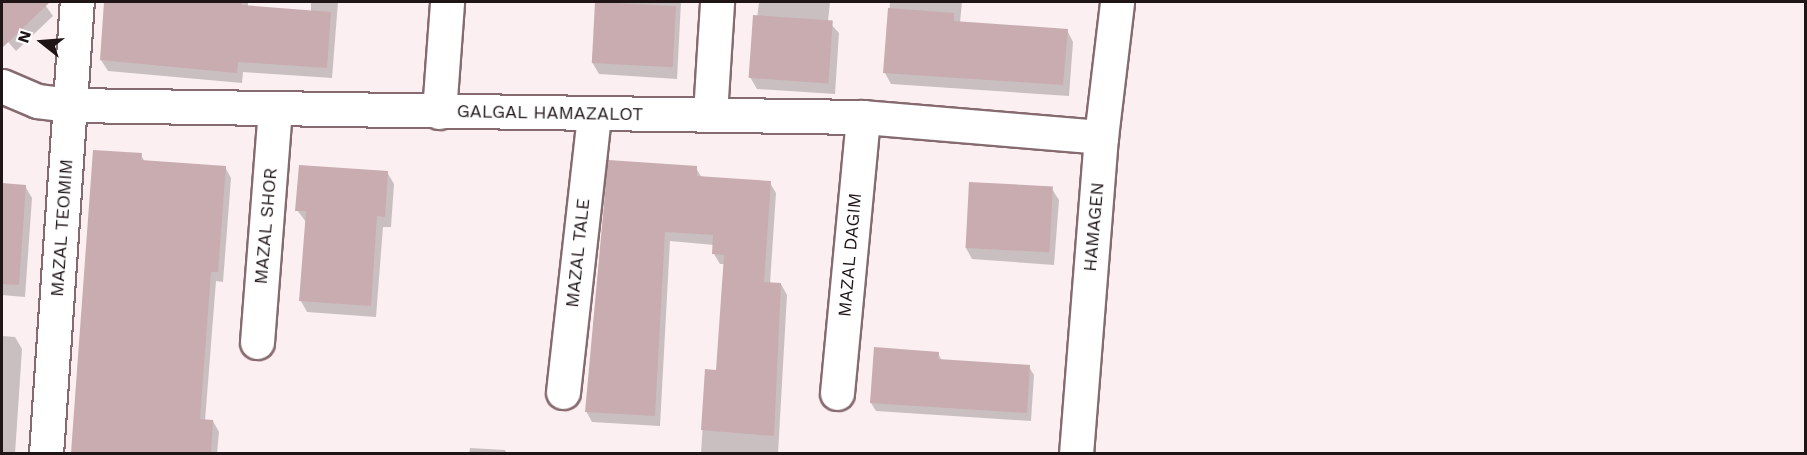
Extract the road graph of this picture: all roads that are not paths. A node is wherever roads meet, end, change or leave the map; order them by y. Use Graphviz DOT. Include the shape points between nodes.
graph roads {
  1 [pos="77,2"];
  2 [pos="447,2"];
  3 [pos="717,2"];
  4 [pos="1117,2"];
  5 [pos="2,86"];
  6 [pos="71,105"];
  7 [pos="275,110"];
  8 [pos="440,112"];
  9 [pos="594,114"];
  10 [pos="710,114"];
  11 [pos="863,117"];
  12 [pos="1101,137"];
  13 [pos="257,342"];
  14 [pos="563,392"];
  15 [pos="837,393"];
  16 [pos="46,453"];
  17 [pos="1076,453"];
  1 -- 6 [label="street, MAZAL TEOMIM"];
  2 -- 8 [label="street"];
  3 -- 10 [label="street"];
  4 -- 12 [label="street, HAMAGEN"];
  5 -- 6 [label="street, GALGAL HAMAZALOT" via="37,101"];
  6 -- 7 [label="street, GALGAL HAMAZALOT"];
  6 -- 16 [label="street, MAZAL TEOMIM"];
  7 -- 8 [label="street, GALGAL HAMAZALOT"];
  7 -- 13 [label="street, MAZAL SHOR"];
  8 -- 9 [label="street, GALGAL HAMAZALOT"];
  9 -- 10 [label="street, GALGAL HAMAZALOT"];
  9 -- 14 [label="street, MAZAL TALE"];
  10 -- 11 [label="street, GALGAL HAMAZALOT"];
  11 -- 12 [label="street, GALGAL HAMAZALOT"];
  11 -- 15 [label="street, MAZAL DAGIM"];
  12 -- 17 [label="street, HAMAGEN"];
}
